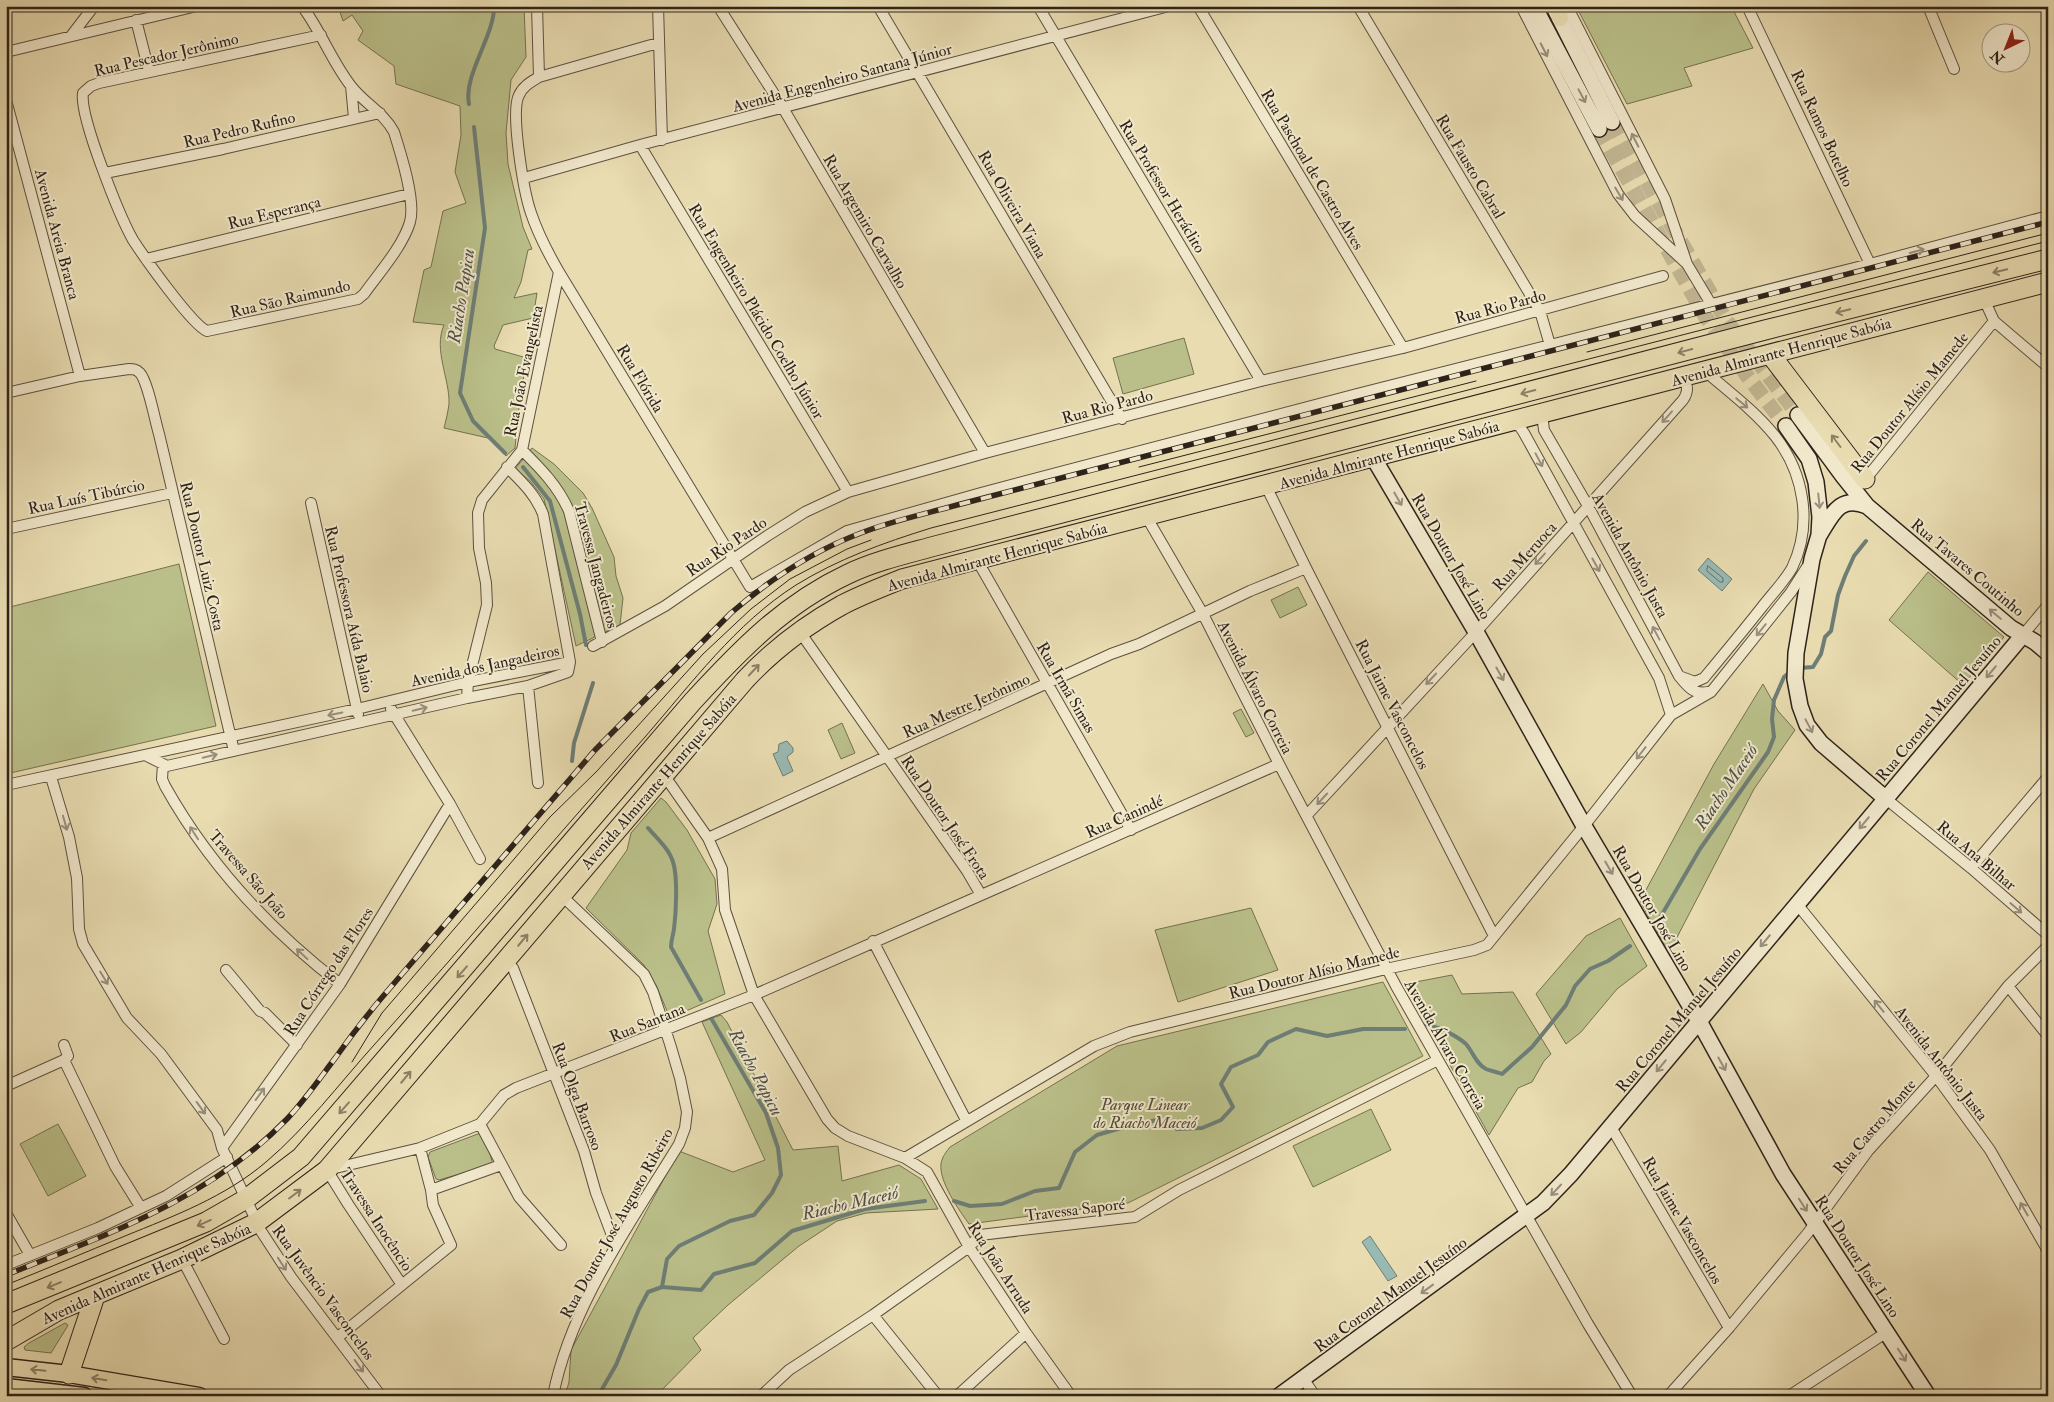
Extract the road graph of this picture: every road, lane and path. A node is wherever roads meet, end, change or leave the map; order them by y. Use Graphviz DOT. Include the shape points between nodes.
graph roads {
  1 [pos="94,6"];
  2 [pos="198,6"];
  3 [pos="302,6"];
  4 [pos="537,6"];
  5 [pos="658,6"];
  6 [pos="718,6"];
  7 [pos="878,6"];
  8 [pos="1038,6"];
  9 [pos="1169,6"];
  10 [pos="1198,6"];
  11 [pos="1358,6"];
  12 [pos="1522,6"];
  13 [pos="1534,6"];
  14 [pos="1747,6"];
  15 [pos="1928,6"];
  16 [pos="1560,9"];
  17 [pos="136,20"];
  18 [pos="321,35"];
  19 [pos="71,36"];
  20 [pos="1056,36"];
  21 [pos="658,43"];
  22 [pos="6,52"];
  23 [pos="1954,68"];
  24 [pos="149,71"];
  25 [pos="919,73"];
  26 [pos="539,77"];
  27 [pos="351,86"];
  28 [pos="6,100"];
  29 [pos="783,108"];
  30 [pos="380,113"];
  31 [pos="354,118"];
  32 [pos="662,140"];
  33 [pos="640,145"];
  34 [pos="105,173"];
  35 [pos="524,178"];
  36 [pos="409,194"];
  37 [pos="2048,216"];
  38 [pos="1678,236"];
  39 [pos="1662,241"];
  40 [pos="146,259"];
  41 [pos="2048,259"];
  42 [pos="1686,264"];
  43 [pos="1870,264"];
  44 [pos="559,272"];
  45 [pos="1663,276"];
  46 [pos="2048,282"];
  47 [pos="1983,297"];
  48 [pos="1710,304"];
  49 [pos="1540,311"];
  50 [pos="1994,321"];
  51 [pos="207,331"];
  52 [pos="1550,344"];
  53 [pos="1403,348"];
  54 [pos="1770,354"];
  55 [pos="2048,367"];
  56 [pos="1705,371"];
  57 [pos="80,376"];
  58 [pos="1682,377"];
  59 [pos="1261,381"];
  60 [pos="6,393"];
  61 [pos="1542,414"];
  62 [pos="1798,415"];
  63 [pos="1122,418"];
  64 [pos="1511,422"];
  65 [pos="1786,426"];
  66 [pos="521,451"];
  67 [pos="985,453"];
  68 [pos="1373,457"];
  69 [pos="509,465"];
  70 [pos="1865,479"];
  71 [pos="1266,486"];
  72 [pos="172,492"];
  73 [pos="848,492"];
  74 [pos="311,503"];
  75 [pos="1588,506"];
  76 [pos="1867,506"];
  77 [pos="1146,516"];
  78 [pos="1573,523"];
  79 [pos="6,528"];
  80 [pos="1819,534"];
  81 [pos="1812,558"];
  82 [pos="733,559"];
  83 [pos="977,560"];
  84 [pos="1306,568"];
  85 [pos="2048,605"];
  86 [pos="1203,614"];
  87 [pos="800,632"];
  88 [pos="1476,632"];
  89 [pos="2023,635"];
  90 [pos="598,644"];
  91 [pos="2048,653"];
  92 [pos="572,655"];
  93 [pos="1680,676"];
  94 [pos="468,682"];
  95 [pos="1048,684"];
  96 [pos="528,686"];
  97 [pos="1711,692"];
  98 [pos="467,698"];
  99 [pos="386,702"];
  100 [pos="357,709"];
  101 [pos="395,714"];
  102 [pos="681,714"];
  103 [pos="1671,714"];
  104 [pos="360,723"];
  105 [pos="1388,727"];
  106 [pos="700,732"];
  107 [pos="230,736"];
  108 [pos="234,751"];
  109 [pos="145,755"];
  110 [pos="887,757"];
  111 [pos="163,764"];
  112 [pos="1279,764"];
  113 [pos="664,775"];
  114 [pos="51,776"];
  115 [pos="2048,777"];
  116 [pos="538,783"];
  117 [pos="6,785"];
  118 [pos="1885,798"];
  119 [pos="450,804"];
  120 [pos="1307,816"];
  121 [pos="1584,826"];
  122 [pos="1131,830"];
  123 [pos="708,838"];
  124 [pos="480,859"];
  125 [pos="1971,868"];
  126 [pos="561,895"];
  127 [pos="981,896"];
  128 [pos="1797,904"];
  129 [pos="2048,935"];
  130 [pos="1494,936"];
  131 [pos="873,941"];
  132 [pos="2048,946"];
  133 [pos="505,960"];
  134 [pos="1386,969"];
  135 [pos="226,970"];
  136 [pos="340,984"];
  137 [pos="2008,986"];
  138 [pos="754,995"];
  139 [pos="1698,1021"];
  140 [pos="665,1031"];
  141 [pos="2048,1036"];
  142 [pos="64,1046"];
  143 [pos="297,1046"];
  144 [pos="64,1060"];
  145 [pos="1438,1060"];
  146 [pos="553,1073"];
  147 [pos="1936,1076"];
  148 [pos="6,1086"];
  149 [pos="966,1120"];
  150 [pos="480,1124"];
  151 [pos="1611,1127"];
  152 [pos="420,1148"];
  153 [pos="224,1152"];
  154 [pos="905,1158"];
  155 [pos="501,1165"];
  156 [pos="327,1170"];
  157 [pos="431,1190"];
  158 [pos="246,1199"];
  159 [pos="142,1208"];
  160 [pos="6,1213"];
  161 [pos="1528,1216"];
  162 [pos="256,1223"];
  163 [pos="1814,1224"];
  164 [pos="561,1245"];
  165 [pos="616,1246"];
  166 [pos="969,1247"];
  167 [pos="2048,1251"];
  168 [pos="30,1254"];
  169 [pos="182,1259"];
  170 [pos="6,1264"];
  171 [pos="402,1285"];
  172 [pos="95,1296"];
  173 [pos="6,1304"];
  174 [pos="873,1315"];
  175 [pos="1729,1328"];
  176 [pos="1887,1332"];
  177 [pos="1026,1333"];
  178 [pos="338,1337"];
  179 [pos="224,1339"];
  180 [pos="6,1341"];
  181 [pos="6,1367"];
  182 [pos="69,1374"];
  183 [pos="1303,1378"];
  184 [pos="6,1387"];
  185 [pos="84,1396"];
  186 [pos="199,1396"];
  187 [pos="381,1396"];
  188 [pos="553,1396"];
  189 [pos="761,1396"];
  190 [pos="938,1396"];
  191 [pos="956,1396"];
  192 [pos="1071,1396"];
  193 [pos="1279,1396"];
  194 [pos="1315,1396"];
  195 [pos="1632,1396"];
  196 [pos="1668,1396"];
  197 [pos="1789,1396"];
  198 [pos="1928,1396"];
  1 -- 19 [label="street"];
  2 -- 17 [label="street"];
  3 -- 18 [label="street"];
  4 -- 26 [label="street"];
  5 -- 21 [label="street"];
  6 -- 29 [label="street, Rua Argemiro Carvalho"];
  7 -- 25 [label="street, Rua Oliveira Viana"];
  8 -- 20 [label="street, Rua Professor Heráclito"];
  9 -- 20 [label="street, Avenida Engenheiro Santana Júnior"];
  10 -- 53 [label="street, Rua Paschoal de Castro Alves"];
  11 -- 49 [label="street, Rua Fausto Cabral"];
  12 -- 39 [label="street, one-way" via="1618,194"];
  13 -- 16 [label="street, one-way" via="1606,125"];
  14 -- 43 [label="street, Rua Ramos Botelho"];
  15 -- 23 [label="street"];
  38 -- 16 [label="street, one-way" via="1665,199"];
  17 -- 19 [label="street"];
  17 -- 24 [label="street"];
  18 -- 24 [label="street, Rua Pescador Jerônimo"];
  18 -- 27 [label="street"];
  19 -- 22 [label="street"];
  20 -- 25 [label="street, Avenida Engenheiro Santana Júnior"];
  20 -- 59 [label="street, Rua Professor Heráclito"];
  21 -- 26 [label="street"];
  21 -- 32 [label="street"];
  24 -- 34 [label="street, Rua Pescador Jerônimo" via="99,83 83,93 86,118"];
  25 -- 29 [label="street, Avenida Engenheiro Santana Júnior"];
  25 -- 63 [label="street, Rua Oliveira Viana"];
  26 -- 35 [label="street, Rua Flórida" via="526,85 518,96 516,107"];
  27 -- 30 [label="street, Rua São Raimundo"];
  27 -- 31 [label="street"];
  28 -- 57 [label="street, Avenida Areia Branca"];
  29 -- 32 [label="street, Avenida Engenheiro Santana Júnior"];
  29 -- 67 [label="street, Rua Argemiro Carvalho"];
  30 -- 31 [label="street, Rua Pedro Rufino"];
  30 -- 36 [label="street, Rua São Raimundo" via="394,132"];
  31 -- 34 [label="street, Rua Pedro Rufino"];
  32 -- 33 [label="street, Avenida Engenheiro Santana Júnior"];
  33 -- 35 [label="street, Avenida Engenheiro Santana Júnior"];
  33 -- 73 [label="street, Rua Engenheiro Plácido Coelho Júnior"];
  34 -- 40 [label="street, Rua Pescador Jerônimo" via="123,221"];
  35 -- 44 [label="street, Rua Flórida" via="530,211"];
  36 -- 40 [label="street, Rua Esperança"];
  36 -- 51 [label="street, Rua São Raimundo" via="412,208 406,233 358,299"];
  43 -- 37 [label="street, one-way"];
  38 -- 39 [label="street" via="1673,245"];
  38 -- 42 [label="street"];
  39 -- 42 [label="street"];
  40 -- 51 [label="street, Rua Pescador Jerônimo" via="196,323"];
  41 -- 102 [label="highway, Avenida Almirante Henrique Sabóia, one-way" via="894,558 850,573 807,596 744,647"];
  42 -- 48 [label="street"];
  43 -- 48 [label="street"];
  44 -- 66 [label="street, Rua João Evangelista"];
  44 -- 82 [label="street, Rua Flórida"];
  45 -- 49 [label="street, Rua Rio Pardo"];
  46 -- 47 [label="highway, Avenida Almirante Henrique Sabóia"];
  47 -- 50 [label="street"];
  47 -- 54 [label="highway, Avenida Almirante Henrique Sabóia"];
  48 -- 52 [label="street"];
  49 -- 52 [label="street, Rua Fausto Cabral"];
  49 -- 53 [label="street, Rua Rio Pardo"];
  50 -- 55 [label="street"];
  50 -- 70 [label="street, Rua Doutor Alísio Mamede"];
  52 -- 82 [label="street, Rua Flórida" via="847,531 750,586"];
  53 -- 59 [label="street, Rua Rio Pardo"];
  54 -- 56 [label="highway, Avenida Almirante Henrique Sabóia"];
  70 -- 54 [label="highway, one-way"];
  56 -- 58 [label="highway, Avenida Almirante Henrique Sabóia"];
  56 -- 93 [label="street, one-way" via="1765,424 1784,449 1800,483 1804,526 1799,549 1785,578 1704,678 1695,682"];
  57 -- 60 [label="street"];
  57 -- 72 [label="street, Rua Doutor Luiz Costa" via="129,369 141,374"];
  58 -- 61 [label="highway, Avenida Almirante Henrique Sabóia"];
  58 -- 75 [label="street, Rua Meruoca, one-way" via="1687,383 1686,395"];
  59 -- 63 [label="street, Rua Rio Pardo"];
  61 -- 64 [label="highway, Avenida Almirante Henrique Sabóia"];
  61 -- 75 [label="street, Avenida Antônio Justa" via="1544,430"];
  62 -- 76 [label="street, Rua Tavares Coutinho"];
  63 -- 67 [label="street, Rua Rio Pardo"];
  64 -- 68 [label="highway, Avenida Almirante Henrique Sabóia"];
  64 -- 78 [label="street, one-way" via="1524,433"];
  65 -- 80 [label="street, one-way" via="1809,459 1816,482"];
  66 -- 69 [label="street, Rua João Evangelista"];
  66 -- 90 [label="street, Travessa Jangadeiros" via="544,472 569,511"];
  67 -- 73 [label="street, Rua Rio Pardo"];
  68 -- 71 [label="highway, Avenida Almirante Henrique Sabóia"];
  68 -- 88 [label="street, Rua Doutor José Lino, one-way"];
  69 -- 92 [label="street" via="537,500 543,514"];
  69 -- 94 [label="street, Rua João Evangelista" via="482,500 478,513 486,605"];
  70 -- 76 [label="street, Rua Doutor Alísio Mamede" via="1860,490"];
  71 -- 77 [label="highway, Avenida Almirante Henrique Sabóia"];
  71 -- 84 [label="street, Rua Jaime Vasconcelos"];
  72 -- 79 [label="street, Rua Luís Tibúrcio"];
  72 -- 107 [label="street, Rua Doutor Luiz Costa"];
  73 -- 82 [label="street, Rua Rio Pardo" via="805,512"];
  74 -- 100 [label="street, Rua Professora Aída Balaio"];
  75 -- 78 [label="street, Rua Meruoca"];
  93 -- 75 [label="street, Avenida Antônio Justa, one-way"];
  76 -- 80 [label="street" via="1849,501 1840,505"];
  89 -- 76 [label="street, Rua Tavares Coutinho, one-way"];
  77 -- 83 [label="highway, Avenida Almirante Henrique Sabóia"];
  77 -- 86 [label="street, Avenida Álvaro Correia"];
  78 -- 88 [label="street, Rua Meruoca, one-way"];
  78 -- 103 [label="street, one-way" via="1659,678"];
  80 -- 81 [label="street"];
  81 -- 97 [label="street, Rua Doutor Alísio Mamede, one-way" via="1791,592"];
  81 -- 118 [label="street, one-way" via="1796,653 1795,680 1800,706 1807,725 1821,744"];
  82 -- 90 [label="street, Rua Rio Pardo" via="665,606"];
  83 -- 87 [label="highway, Avenida Almirante Henrique Sabóia" via="902,579 843,605"];
  83 -- 95 [label="street, Rua Irmã Simas"];
  84 -- 86 [label="street, Rua Mestre Jerônimo"];
  84 -- 105 [label="street, Rua Jaime Vasconcelos"];
  85 -- 89 [label="street, Rua Coronel Manuel Jesuíno"];
  86 -- 95 [label="street, Rua Mestre Jerônimo"];
  86 -- 112 [label="street, Avenida Álvaro Correia"];
  106 -- 87 [label="highway, Avenida Almirante Henrique Sabóia, one-way" via="762,662"];
  87 -- 110 [label="street, Rua Doutor José Frota"];
  88 -- 105 [label="street, Rua Meruoca, one-way"];
  88 -- 121 [label="street, Rua Doutor José Lino, one-way"];
  89 -- 91 [label="street, Rua Tavares Coutinho"];
  89 -- 118 [label="street, Rua Coronel Manuel Jesuíno, one-way"];
  92 -- 94 [label="street, Avenida dos Jangadeiros"];
  92 -- 96 [label="street, Avenida dos Jangadeiros" via="570,670 565,675"];
  93 -- 97 [label="street, Avenida Antônio Justa" via="1695,692"];
  94 -- 98 [label="street, Rua João Evangelista"];
  94 -- 99 [label="street, Avenida dos Jangadeiros"];
  95 -- 110 [label="street, Rua Mestre Jerônimo"];
  95 -- 122 [label="street, Rua Irmã Simas"];
  96 -- 98 [label="street, Avenida dos Jangadeiros"];
  96 -- 116 [label="street"];
  97 -- 103 [label="street, Rua Doutor Alísio Mamede"];
  101 -- 98 [label="street, Avenida dos Jangadeiros, one-way"];
  99 -- 100 [label="street, Avenida dos Jangadeiros"];
  99 -- 101 [label="street"];
  100 -- 104 [label="street, Rua Professora Aída Balaio"];
  100 -- 107 [label="street, Avenida dos Jangadeiros, one-way"];
  101 -- 104 [label="street, Avenida dos Jangadeiros"];
  101 -- 119 [label="street"];
  102 -- 106 [label="highway"];
  102 -- 158 [label="highway, Avenida Almirante Henrique Sabóia, one-way" via="301,1157"];
  103 -- 121 [label="street, Rua Doutor Alísio Mamede, one-way"];
  104 -- 108 [label="street, Avenida dos Jangadeiros"];
  105 -- 120 [label="street, Rua Meruoca, one-way"];
  105 -- 130 [label="street, Rua Jaime Vasconcelos"];
  106 -- 113 [label="highway, Avenida Almirante Henrique Sabóia"];
  107 -- 108 [label="street, Rua Doutor Luiz Costa"];
  107 -- 109 [label="street, Avenida dos Jangadeiros"];
  111 -- 108 [label="street, Avenida dos Jangadeiros, one-way" via="167,766"];
  109 -- 111 [label="street"];
  109 -- 114 [label="street, Avenida dos Jangadeiros"];
  110 -- 123 [label="street, Rua Mestre Jerônimo"];
  110 -- 127 [label="street, Rua Doutor José Frota"];
  136 -- 111 [label="street, Travessa São João, one-way" via="286,939 200,842 165,786"];
  112 -- 120 [label="street, Avenida Álvaro Correia"];
  112 -- 122 [label="street, Rua Canindé"];
  113 -- 123 [label="street"];
  113 -- 126 [label="highway, Avenida Almirante Henrique Sabóia"];
  114 -- 117 [label="street, Avenida dos Jangadeiros"];
  114 -- 153 [label="street, Rua Juvêncio Vasconcelos, one-way" via="77,878 79,929 83,944 128,1018 161,1054 217,1130"];
  115 -- 125 [label="street"];
  118 -- 125 [label="street, Rua Ana Bilhar"];
  118 -- 128 [label="street, Rua Coronel Manuel Jesuíno, one-way"];
  119 -- 124 [label="street"];
  119 -- 136 [label="street, Rua Córrego das Flores"];
  120 -- 134 [label="street, Avenida Álvaro Correia"];
  121 -- 130 [label="street, Rua Doutor Alísio Mamede"];
  121 -- 139 [label="street, Rua Doutor José Lino, one-way"];
  122 -- 127 [label="street, Rua Canindé" via="1029,872"];
  123 -- 138 [label="street" via="722,868 725,910"];
  125 -- 129 [label="street, Rua Ana Bilhar, one-way"];
  133 -- 126 [label="highway, Avenida Almirante Henrique Sabóia, one-way"];
  126 -- 140 [label="street, Rua Doutor José Augusto Ribeiro" via="644,974"];
  127 -- 131 [label="street, Rua Santana"];
  128 -- 139 [label="street, Rua Coronel Manuel Jesuíno, one-way"];
  147 -- 128 [label="street, Avenida Antônio Justa, one-way"];
  130 -- 134 [label="street, Rua Doutor Alísio Mamede" via="1487,945 1474,950"];
  131 -- 138 [label="street, Rua Santana"];
  131 -- 149 [label="street"];
  132 -- 137 [label="street, Rua Castro Monte"];
  133 -- 146 [label="street, Rua Olga Barroso" via="513,968"];
  156 -- 133 [label="highway, Avenida Almirante Henrique Sabóia, one-way"];
  134 -- 145 [label="street, Avenida Álvaro Correia"];
  134 -- 149 [label="street, Rua Doutor Alísio Mamede" via="1130,1032 1094,1046"];
  135 -- 143 [label="street" via="260,1011"];
  136 -- 143 [label="street, Rua Córrego das Flores"];
  137 -- 141 [label="street"];
  137 -- 147 [label="street, Rua Castro Monte"];
  138 -- 140 [label="street, Rua Santana"];
  138 -- 154 [label="street" via="835,1128 868,1145"];
  139 -- 151 [label="street, Rua Coronel Manuel Jesuíno, one-way"];
  139 -- 163 [label="street, Rua Doutor José Lino, one-way"];
  140 -- 146 [label="street, Rua Santana"];
  140 -- 165 [label="street, Rua Doutor José Augusto Ribeiro" via="680,1078 687,1112 686,1128"];
  142 -- 144 [label="street" via="68,1056"];
  153 -- 143 [label="street, Rua Córrego das Flores, one-way" via="260,1093"];
  144 -- 148 [label="street"];
  144 -- 159 [label="street" via="115,1166"];
  145 -- 161 [label="street, Avenida Álvaro Correia"];
  145 -- 166 [label="street, Travessa Saporé" via="1179,1190 1135,1216 980,1235"];
  146 -- 150 [label="street, Rua Santana" via="504,1095"];
  146 -- 165 [label="street, Rua Olga Barroso" via="584,1150"];
  147 -- 163 [label="street, Rua Castro Monte" via="1868,1151"];
  167 -- 147 [label="street, Avenida Antônio Justa, one-way" via="1990,1150"];
  149 -- 154 [label="street, Rua Doutor Alísio Mamede"];
  150 -- 152 [label="street, Rua Santana"];
  150 -- 155 [label="street"];
  151 -- 161 [label="street, Rua Coronel Manuel Jesuíno, one-way" via="1571,1174"];
  151 -- 175 [label="street, Rua Jaime Vasconcelos"];
  152 -- 156 [label="street, Rua Santana"];
  152 -- 157 [label="street"];
  153 -- 158 [label="street, Rua Juvêncio Vasconcelos"];
  153 -- 159 [label="street" via="166,1196"];
  154 -- 166 [label="street, Rua João Arruda" via="927,1172"];
  155 -- 157 [label="street"];
  155 -- 164 [label="street" via="519,1197"];
  162 -- 156 [label="highway, Avenida Almirante Henrique Sabóia, one-way"];
  156 -- 171 [label="street, Travessa Inocêncio"];
  157 -- 171 [label="street" via="433,1205 452,1245"];
  158 -- 162 [label="street, Rua Juvêncio Vasconcelos"];
  158 -- 173 [label="highway, Avenida Almirante Henrique Sabóia, one-way" via="206,1222"];
  159 -- 168 [label="street"];
  160 -- 168 [label="street"];
  161 -- 183 [label="street, Rua Coronel Manuel Jesuíno, one-way"];
  161 -- 195 [label="street, Avenida Álvaro Correia"];
  162 -- 169 [label="highway, Avenida Almirante Henrique Sabóia"];
  162 -- 178 [label="street, Rua Juvêncio Vasconcelos, one-way" via="291,1277"];
  163 -- 175 [label="street, Rua Castro Monte"];
  163 -- 176 [label="street, Rua Doutor José Lino"];
  165 -- 188 [label="street, Rua Doutor José Augusto Ribeiro" via="563,1352"];
  166 -- 174 [label="street, Travessa Saporé"];
  166 -- 177 [label="street, Rua João Arruda"];
  168 -- 170 [label="street"];
  169 -- 172 [label="highway, Avenida Almirante Henrique Sabóia"];
  169 -- 179 [label="street"];
  171 -- 178 [label="street"];
  172 -- 180 [label="highway, Avenida Almirante Henrique Sabóia" via="59,1310"];
  172 -- 182 [label="highway"];
  174 -- 189 [label="street, Travessa Saporé" via="789,1370"];
  174 -- 190 [label="street"];
  175 -- 196 [label="street, Rua Castro Monte"];
  176 -- 197 [label="street"];
  176 -- 198 [label="street, Rua Doutor José Lino, one-way"];
  177 -- 191 [label="street"];
  177 -- 192 [label="street, Rua João Arruda"];
  178 -- 187 [label="street, Rua Juvêncio Vasconcelos, one-way"];
  182 -- 181 [label="main road, one-way"];
  186 -- 182 [label="main road, one-way"];
  183 -- 193 [label="street, Rua Coronel Manuel Jesuíno"];
  183 -- 194 [label="street"];
  184 -- 185 [label="main road"];
}
